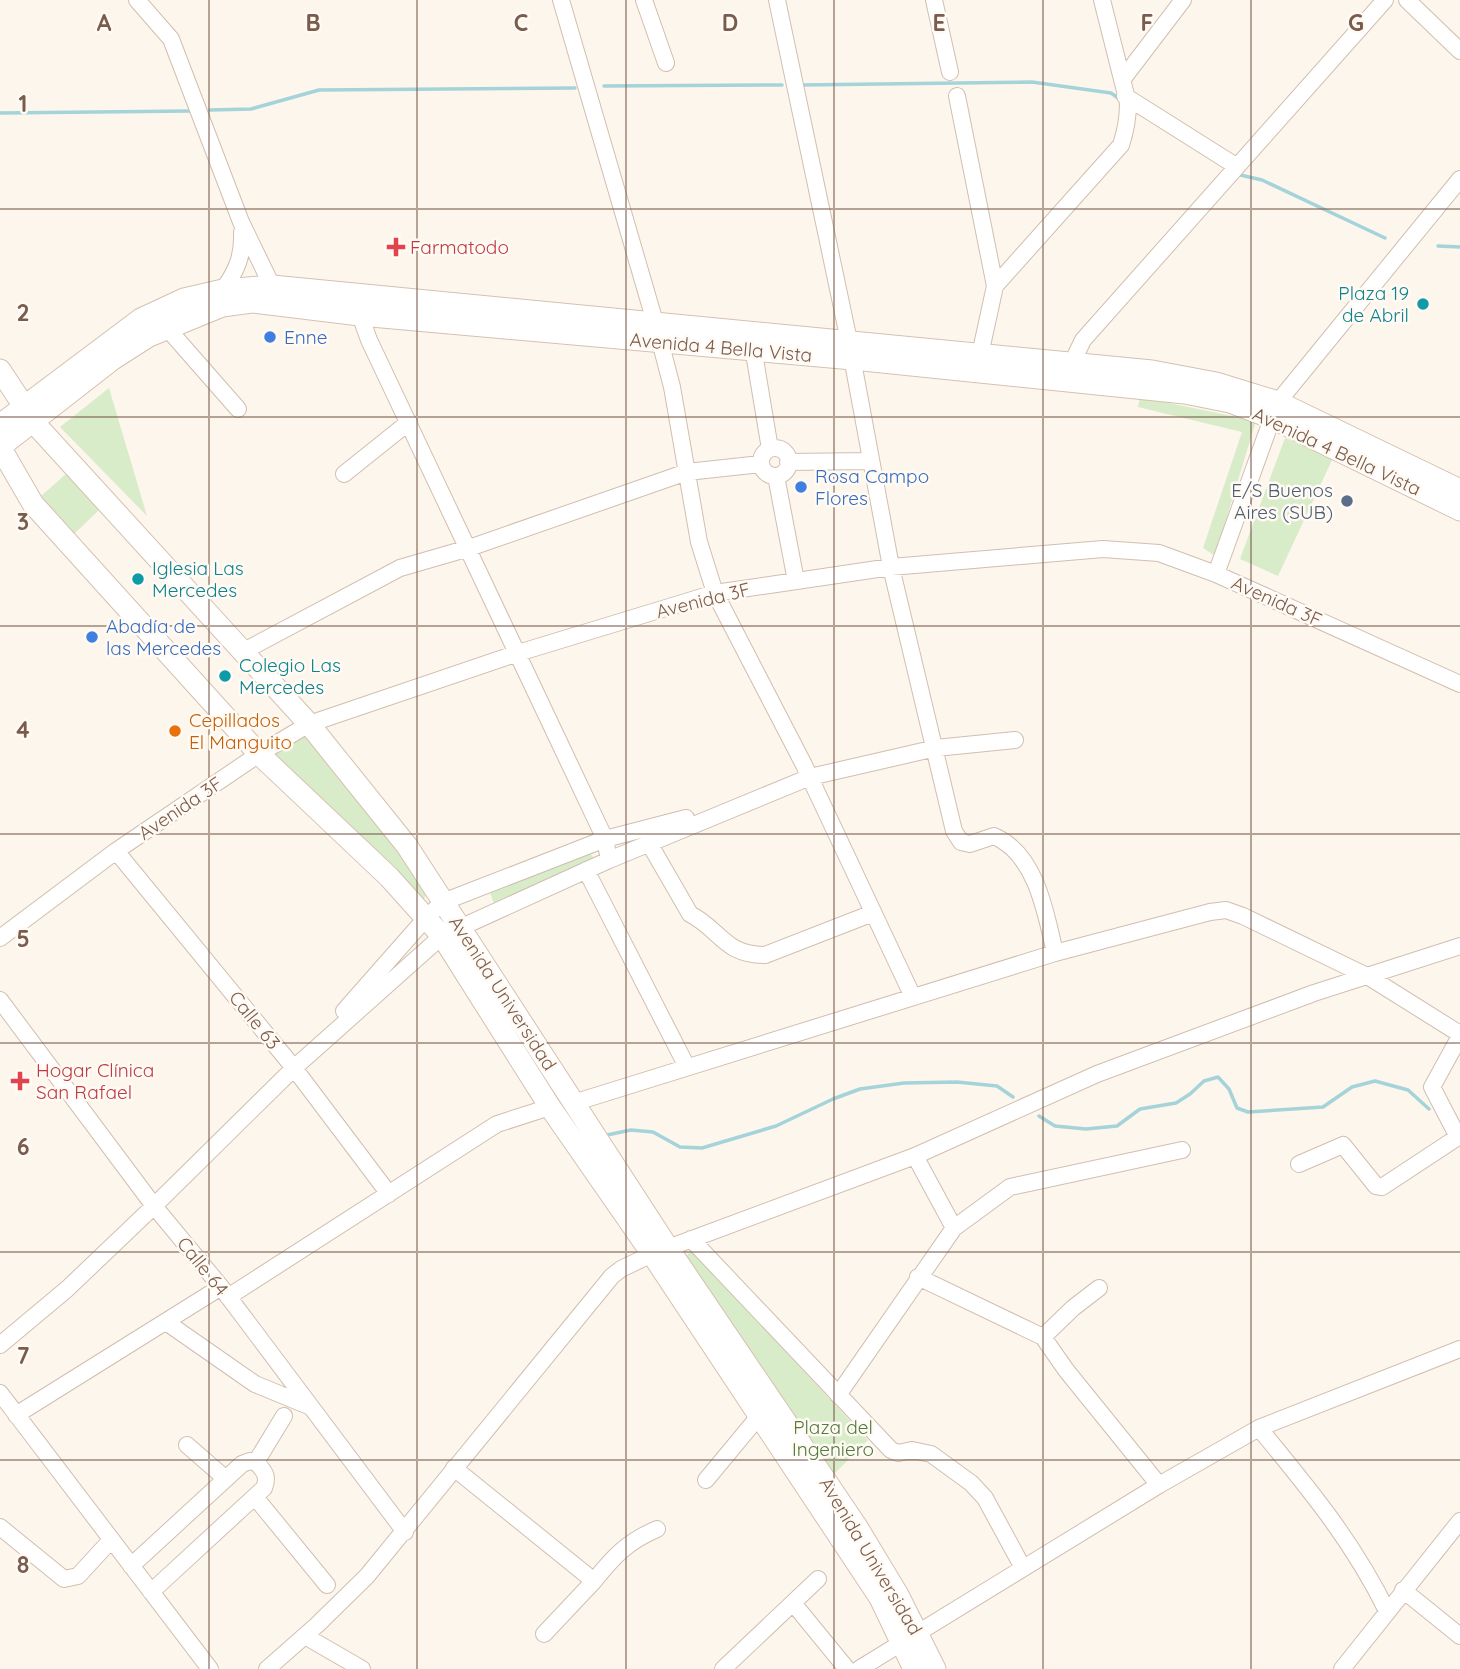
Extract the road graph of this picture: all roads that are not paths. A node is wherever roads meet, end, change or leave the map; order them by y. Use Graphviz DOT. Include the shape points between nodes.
graph roads {
  1 [pos="137,0"];
  2 [pos="644,0"];
  3 [pos="776,0"];
  4 [pos="934,0"];
  5 [pos="1102,0"];
  6 [pos="1183,0"];
  7 [pos="1385,0"];
  8 [pos="1407,0"];
  9 [pos="566,2"];
  10 [pos="1460,51"];
  11 [pos="666,63"];
  12 [pos="950,72"];
  13 [pos="1124,88"];
  14 [pos="957,96"];
  15 [pos="1236,166"];
  16 [pos="1460,178"];
  17 [pos="241,222"];
  18 [pos="272,286"];
  19 [pos="995,286"];
  20 [pos="223,290"];
  21 [pos="361,305"];
  22 [pos="167,328"];
  23 [pos="658,332"];
  24 [pos="752,341"];
  25 [pos="851,350"];
  26 [pos="978,363"];
  27 [pos="0,370"];
  28 [pos="1070,373"];
  29 [pos="238,409"];
  30 [pos="1275,410"];
  31 [pos="29,414"];
  32 [pos="409,422"];
  33 [pos="0,425"];
  34 [pos="0,447"];
  35 [pos="770,449"];
  36 [pos="871,461"];
  37 [pos="788,462"];
  38 [pos="761,464"];
  39 [pos="687,472"];
  40 [pos="344,474"];
  41 [pos="776,475"];
  42 [pos="0,480"];
  43 [pos="1460,490"];
  44 [pos="28,494"];
  45 [pos="1460,510"];
  46 [pos="469,548"];
  47 [pos="891,567"];
  48 [pos="1216,574"];
  49 [pos="796,581"];
  50 [pos="715,593"];
  51 [pos="244,651"];
  52 [pos="518,653"];
  53 [pos="1460,684"];
  54 [pos="309,724"];
  55 [pos="1015,740"];
  56 [pos="936,748"];
  57 [pos="259,754"];
  58 [pos="810,777"];
  59 [pos="740,805"];
  60 [pos="605,839"];
  61 [pos="649,843"];
  62 [pos="116,851"];
  63 [pos="609,860"];
  64 [pos="586,870"];
  65 [pos="443,902"];
  66 [pos="873,913"];
  67 [pos="426,918"];
  68 [pos="451,931"];
  69 [pos="0,938"];
  70 [pos="1460,946"];
  71 [pos="1055,953"];
  72 [pos="1368,977"];
  73 [pos="912,997"];
  74 [pos="0,1000"];
  75 [pos="1460,1035"];
  76 [pos="687,1067"];
  77 [pos="294,1068"];
  78 [pos="573,1103"];
  79 [pos="550,1107"];
  80 [pos="1459,1138"];
  81 [pos="1182,1150"];
  82 [pos="915,1156"];
  83 [pos="1299,1164"];
  84 [pos="389,1194"];
  85 [pos="155,1206"];
  86 [pos="954,1228"];
  87 [pos="691,1239"];
  88 [pos="660,1251"];
  89 [pos="918,1277"];
  90 [pos="1098,1289"];
  91 [pos="225,1292"];
  92 [pos="166,1322"];
  93 [pos="1043,1337"];
  94 [pos="0,1345"];
  95 [pos="1460,1349"];
  96 [pos="0,1393"];
  97 [pos="838,1395"];
  98 [pos="311,1407"];
  99 [pos="16,1415"];
  100 [pos="284,1416"];
  101 [pos="759,1416"];
  102 [pos="1259,1428"];
  103 [pos="187,1445"];
  104 [pos="256,1462"];
  105 [pos="454,1468"];
  106 [pos="226,1479"];
  107 [pos="706,1480"];
  108 [pos="1159,1485"];
  109 [pos="255,1497"];
  110 [pos="1460,1521"];
  111 [pos="0,1527"];
  112 [pos="657,1528"];
  113 [pos="405,1532"];
  114 [pos="111,1540"];
  115 [pos="131,1566"];
  116 [pos="1023,1568"];
  117 [pos="818,1579"];
  118 [pos="594,1581"];
  119 [pos="327,1585"];
  120 [pos="1403,1590"];
  121 [pos="151,1592"];
  122 [pos="793,1603"];
  123 [pos="1387,1611"];
  124 [pos="544,1634"];
  125 [pos="305,1636"];
  126 [pos="1460,1636"];
  127 [pos="910,1637"];
  128 [pos="210,1669"];
  129 [pos="267,1669"];
  130 [pos="362,1669"];
  131 [pos="723,1669"];
  132 [pos="847,1669"];
  133 [pos="859,1669"];
  134 [pos="914,1669"];
  135 [pos="935,1669"];
  136 [pos="1342,1669"];
  1 -- 17 [label="street" via="171,39"];
  2 -- 11 [label="street"];
  3 -- 25 [label="street"];
  4 -- 12 [label="street"];
  5 -- 13 [label="street"];
  6 -- 13 [label="street"];
  7 -- 15 [label="street"];
  8 -- 10 [label="street"];
  9 -- 23 [label="street"];
  13 -- 15 [label="street"];
  13 -- 19 [label="street" via="1128,120 1121,145"];
  14 -- 19 [label="street"];
  15 -- 28 [label="street" via="1083,340"];
  16 -- 30 [label="street"];
  17 -- 18 [label="street"];
  17 -- 20 [label="street" via="243,252 236,273"];
  18 -- 20 [label="street, Avenida 4 Bella Vista"];
  18 -- 21 [label="street, Avenida 4 Bella Vista"];
  19 -- 26 [label="street"];
  20 -- 31 [label="street, Avenida 4 Bella Vista" via="184,299 141,319"];
  21 -- 22 [label="street, Avenida 4 Bella Vista" via="252,302 222,306"];
  21 -- 23 [label="street, Avenida 4 Bella Vista"];
  21 -- 32 [label="street" via="369,340"];
  22 -- 29 [label="street"];
  22 -- 31 [label="street, Avenida 4 Bella Vista" via="149,335"];
  23 -- 24 [label="street, Avenida 4 Bella Vista"];
  23 -- 39 [label="street"];
  24 -- 25 [label="street, Avenida 4 Bella Vista"];
  24 -- 35 [label="street"];
  25 -- 26 [label="street, Avenida 4 Bella Vista"];
  25 -- 36 [label="street"];
  26 -- 28 [label="street, Avenida 4 Bella Vista"];
  27 -- 31 [label="street, Avenida Universidad"];
  28 -- 30 [label="street, Avenida 4 Bella Vista" via="1152,372 1216,383"];
  30 -- 43 [label="street, Avenida 4 Bella Vista"];
  30 -- 45 [label="street, Avenida 4 Bella Vista"];
  30 -- 48 [label="street"];
  31 -- 33 [label="street, Avenida 4 Bella Vista"];
  31 -- 34 [label="street, Avenida 4 Bella Vista"];
  31 -- 51 [label="street, Avenida Universidad"];
  32 -- 40 [label="street"];
  32 -- 46 [label="street"];
  34 -- 44 [label="street, Avenida Universidad"];
  35 -- 37 [label="street" via="783,451"];
  35 -- 38 [label="street" via="761,457"];
  36 -- 37 [label="street"];
  36 -- 47 [label="street"];
  37 -- 41 [label="street" via="787,469"];
  38 -- 39 [label="street"];
  38 -- 41 [label="street"];
  39 -- 46 [label="street"];
  39 -- 50 [label="street" via="699,542"];
  41 -- 49 [label="street"];
  42 -- 44 [label="street"];
  44 -- 57 [label="street, Avenida Universidad"];
  46 -- 51 [label="street" via="400,568"];
  46 -- 52 [label="street"];
  47 -- 48 [label="street, Avenida 3F" via="1103,549 1159,553"];
  47 -- 49 [label="street, Avenida 3F"];
  47 -- 56 [label="street"];
  48 -- 53 [label="street, Avenida 3F"];
  49 -- 50 [label="street, Avenida 3F"];
  50 -- 52 [label="street, Avenida 3F"];
  50 -- 58 [label="street"];
  51 -- 54 [label="street, Avenida Universidad"];
  52 -- 54 [label="street, Avenida 3F"];
  52 -- 60 [label="street"];
  54 -- 57 [label="street, Avenida 3F"];
  54 -- 65 [label="street, Avenida Universidad" via="407,846"];
  55 -- 56 [label="street"];
  56 -- 58 [label="street"];
  56 -- 71 [label="street" via="954,831 961,842 970,844 994,836 1014,848 1043,901"];
  57 -- 62 [label="street, Avenida 3F"];
  57 -- 67 [label="street, Avenida Universidad"];
  58 -- 59 [label="street"];
  58 -- 66 [label="street"];
  59 -- 60 [label="street"];
  59 -- 61 [label="street"];
  60 -- 63 [label="street"];
  60 -- 65 [label="street"];
  61 -- 63 [label="street"];
  61 -- 66 [label="street" via="690,914 724,943 750,955 765,955"];
  62 -- 69 [label="street, Avenida 3F"];
  62 -- 77 [label="street, Calle 63"];
  63 -- 64 [label="street"];
  64 -- 68 [label="street"];
  64 -- 76 [label="street"];
  65 -- 67 [label="street"];
  65 -- 68 [label="street, Avenida Universidad"];
  66 -- 73 [label="street"];
  67 -- 68 [label="street, Avenida Universidad"];
  67 -- 77 [label="street"];
  68 -- 77 [label="street"];
  68 -- 78 [label="street, Avenida Universidad"];
  68 -- 79 [label="street, Avenida Universidad"];
  70 -- 72 [label="street"];
  71 -- 72 [label="street" via="1226,910"];
  71 -- 73 [label="street"];
  72 -- 75 [label="street"];
  72 -- 82 [label="street" via="1097,1074"];
  73 -- 76 [label="street"];
  74 -- 85 [label="street, Calle 64"];
  75 -- 80 [label="street" via="1432,1087"];
  76 -- 78 [label="street"];
  77 -- 84 [label="street, Calle 63"];
  77 -- 85 [label="street"];
  78 -- 88 [label="street, Avenida Universidad"];
  79 -- 84 [label="street" via="497,1124"];
  79 -- 88 [label="street, Avenida Universidad"];
  80 -- 83 [label="street" via="1379,1187 1343,1145"];
  81 -- 86 [label="street" via="1010,1187"];
  82 -- 86 [label="street"];
  82 -- 87 [label="street"];
  84 -- 91 [label="street"];
  85 -- 91 [label="street, Calle 64"];
  85 -- 94 [label="street"];
  86 -- 89 [label="street"];
  87 -- 88 [label="street"];
  87 -- 97 [label="street"];
  88 -- 101 [label="street, Avenida Universidad"];
  88 -- 105 [label="street" via="612,1276"];
  88 -- 127 [label="street, Avenida Universidad" via="857,1527"];
  89 -- 93 [label="street"];
  89 -- 97 [label="street"];
  90 -- 93 [label="street"];
  91 -- 92 [label="street"];
  91 -- 98 [label="street, Calle 64"];
  92 -- 98 [label="street" via="255,1384"];
  92 -- 99 [label="street"];
  93 -- 108 [label="street"];
  95 -- 102 [label="street"];
  96 -- 99 [label="street"];
  97 -- 116 [label="street" via="891,1450 931,1454 971,1483 985,1498"];
  98 -- 113 [label="street, Calle 64"];
  99 -- 114 [label="street"];
  100 -- 104 [label="street"];
  101 -- 107 [label="street"];
  101 -- 127 [label="street, Avenida Universidad"];
  102 -- 108 [label="street"];
  102 -- 123 [label="street" via="1346,1538"];
  103 -- 106 [label="street"];
  104 -- 106 [label="street" via="242,1464"];
  104 -- 109 [label="street" via="267,1481"];
  105 -- 113 [label="street"];
  105 -- 118 [label="street"];
  106 -- 115 [label="street"];
  108 -- 116 [label="street"];
  109 -- 119 [label="street"];
  109 -- 121 [label="street"];
  110 -- 120 [label="street"];
  111 -- 114 [label="street" via="64,1579 78,1576"];
  112 -- 118 [label="street" via="615,1554"];
  113 -- 125 [label="street"];
  114 -- 115 [label="street"];
  115 -- 121 [label="street"];
  116 -- 127 [label="street"];
  117 -- 122 [label="street"];
  118 -- 124 [label="street"];
  120 -- 123 [label="street"];
  120 -- 126 [label="street"];
  121 -- 128 [label="street"];
  122 -- 131 [label="street"];
  122 -- 132 [label="street"];
  123 -- 136 [label="street"];
  125 -- 129 [label="street"];
  125 -- 130 [label="street"];
  127 -- 133 [label="street"];
  127 -- 134 [label="street, Avenida Universidad"];
  127 -- 135 [label="street, Avenida Universidad"];
}
